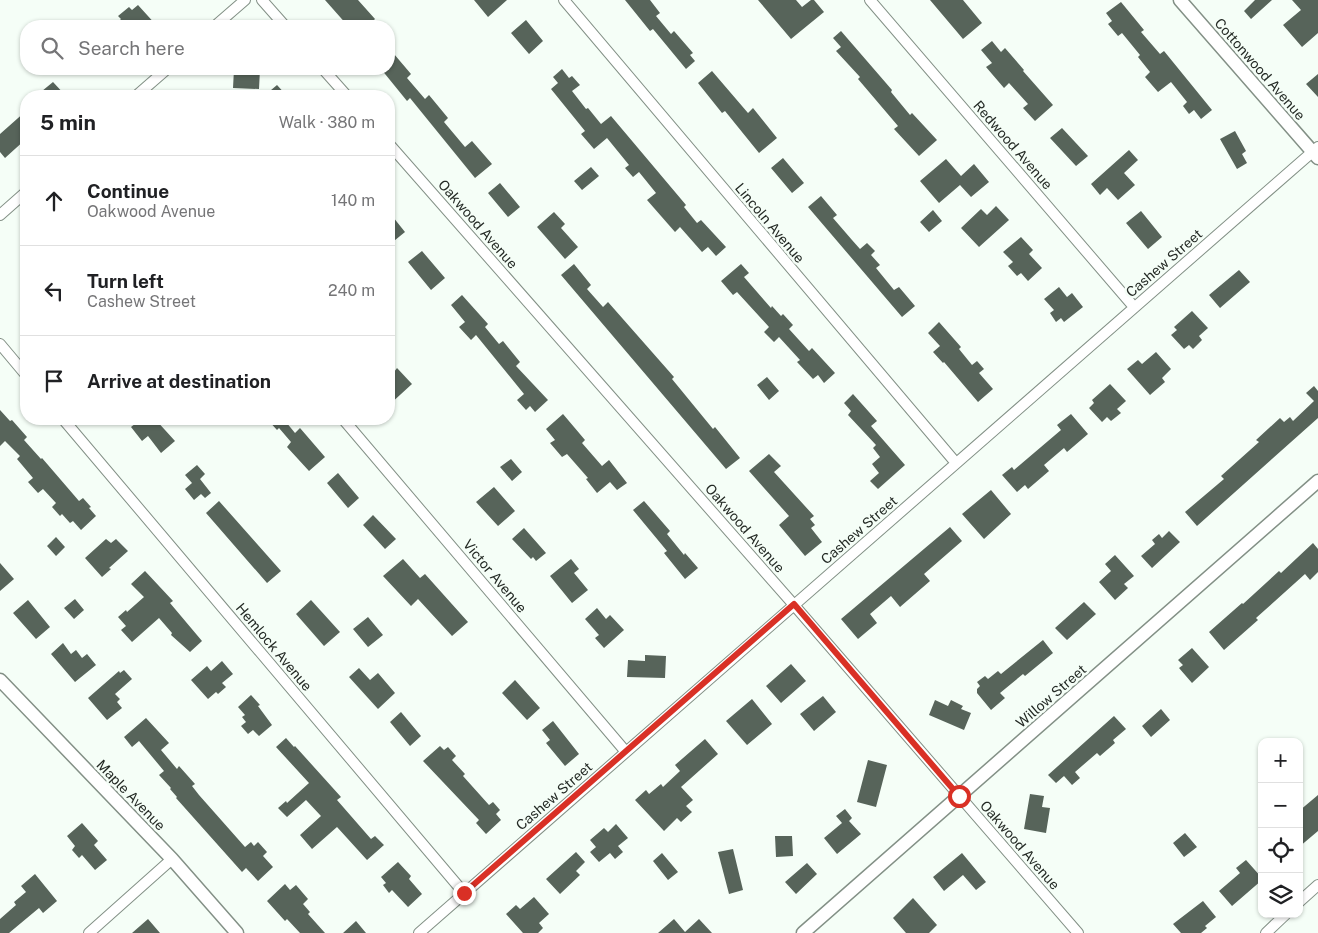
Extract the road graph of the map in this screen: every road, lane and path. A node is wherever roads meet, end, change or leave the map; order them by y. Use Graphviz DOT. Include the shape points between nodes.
graph roads {
  1 [pos="245,0"];
  2 [pos="262,0"];
  3 [pos="564,0"];
  4 [pos="870,0"];
  5 [pos="1180,0"];
  6 [pos="222,20"];
  7 [pos="280,20"];
  8 [pos="160,75"];
  9 [pos="328,75"];
  10 [pos="143,90"];
  11 [pos="342,90"];
  12 [pos="395,151"];
  13 [pos="1316,152"];
  14 [pos="20,197"];
  15 [pos="0,215"];
  16 [pos="1134,307"];
  17 [pos="0,344"];
  18 [pos="20,368"];
  19 [pos="69,425"];
  20 [pos="348,425"];
  21 [pos="956,463"];
  22 [pos="1318,481"];
  23 [pos="794,604"];
  24 [pos="0,680"];
  25 [pos="626,752"];
  26 [pos="959,796"];
  27 [pos="172,859"];
  28 [pos="1318,885"];
  29 [pos="464,893"];
  30 [pos="1303,898"];
  31 [pos="1282,918"];
  32 [pos="88,933"];
  33 [pos="237,933"];
  34 [pos="419,933"];
  35 [pos="803,933"];
  36 [pos="1078,933"];
  37 [pos="1266,933"];
  1 -- 6 [label="street"];
  2 -- 7 [label="street"];
  3 -- 21 [label="street, Lincoln Avenue"];
  4 -- 16 [label="street, Redwood Avenue"];
  5 -- 13 [label="street, Cottonwood Avenue"];
  8 -- 10 [label="street"];
  9 -- 11 [label="street"];
  12 -- 23 [label="street, Oakwood Avenue"];
  13 -- 16 [label="street, Cashew Street"];
  14 -- 15 [label="street"];
  16 -- 21 [label="street, Cashew Street"];
  17 -- 18 [label="street"];
  19 -- 29 [label="street, Hemlock Avenue"];
  20 -- 25 [label="street, Victor Avenue"];
  21 -- 23 [label="street, Cashew Street"];
  22 -- 26 [label="street, Willow Street"];
  23 -- 25 [label="street, Cashew Street"];
  23 -- 26 [label="street, Oakwood Avenue"];
  24 -- 27 [label="street, Maple Avenue"];
  25 -- 29 [label="street, Cashew Street"];
  26 -- 35 [label="street, Willow Street"];
  26 -- 36 [label="street, Oakwood Avenue"];
  27 -- 32 [label="street"];
  27 -- 33 [label="street, Maple Avenue"];
  28 -- 30 [label="street"];
  29 -- 34 [label="street, Cashew Street"];
  31 -- 37 [label="street"];
}
